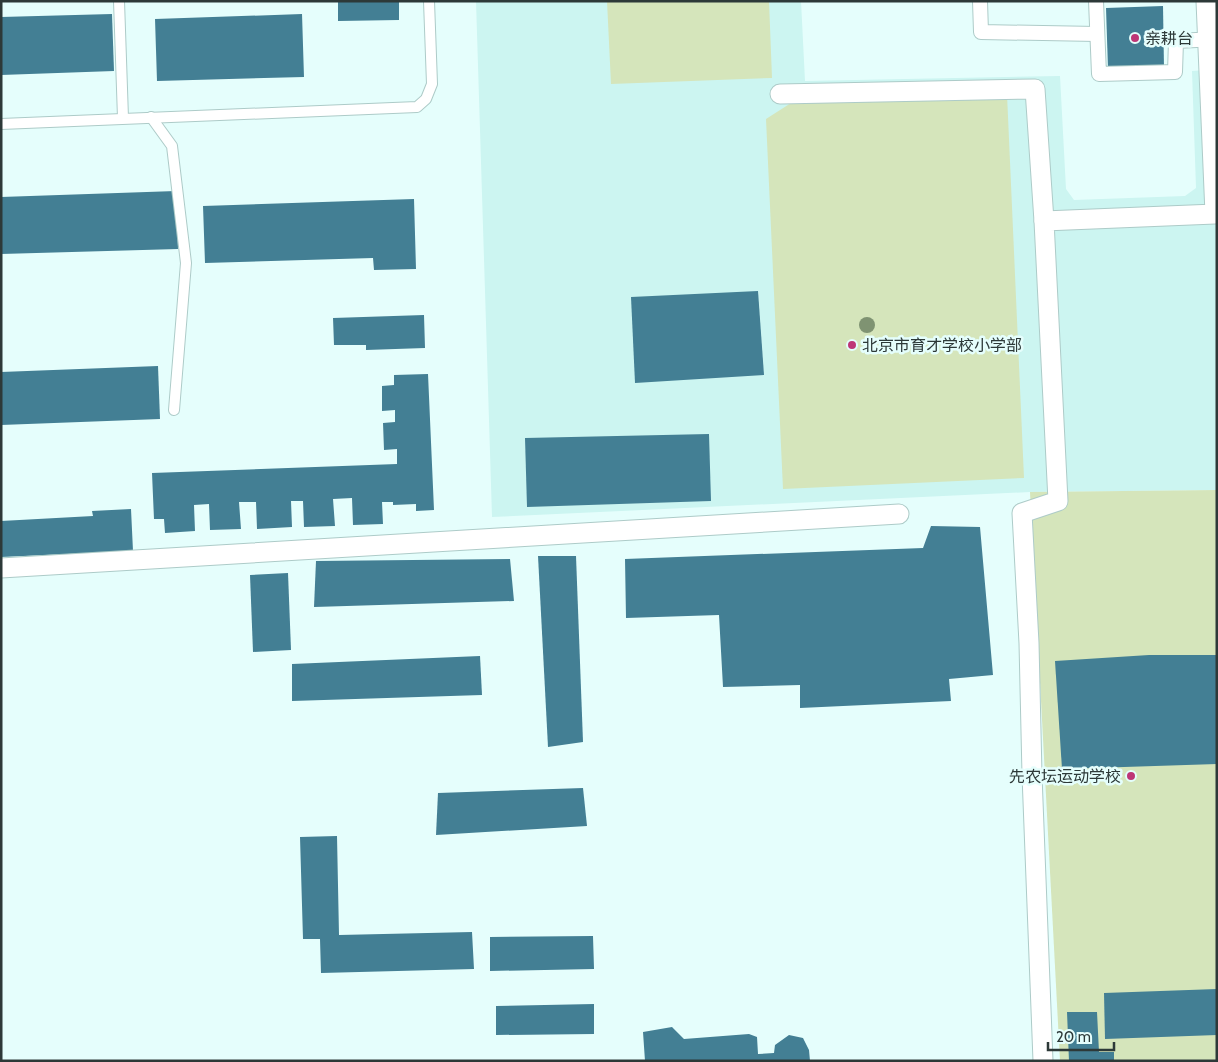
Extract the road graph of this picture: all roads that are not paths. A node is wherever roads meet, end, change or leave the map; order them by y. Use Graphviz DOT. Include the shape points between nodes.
graph roads {
  1 [pos="119,1"];
  2 [pos="428,1"];
  3 [pos="980,1"];
  4 [pos="1096,1"];
  5 [pos="1206,1"];
  6 [pos="1097,34"];
  7 [pos="1212,40"];
  8 [pos="780,94"];
  9 [pos="151,117"];
  10 [pos="124,118"];
  11 [pos="1,124"];
  12 [pos="1044,221"];
  13 [pos="174,410"];
  14 [pos="899,514"];
  15 [pos="1,568"];
  16 [pos="1043,1061"];
  1 -- 10 [label="lane"];
  2 -- 9 [label="lane" via="432,84 426,99 417,107"];
  3 -- 6 [label="street" via="981,32"];
  4 -- 6 [label="street"];
  5 -- 7 [label="street"];
  6 -- 7 [label="street" via="1099,74 1175,72 1176,41"];
  7 -- 12 [label="street" via="1215,214"];
  8 -- 12 [label="street" via="1035,90"];
  9 -- 10 [label="lane"];
  9 -- 13 [label="lane" via="172,146 186,263"];
  10 -- 11 [label="lane"];
  12 -- 16 [label="street" via="1058,501 1022,513"];
  14 -- 15 [label="street"];
}
